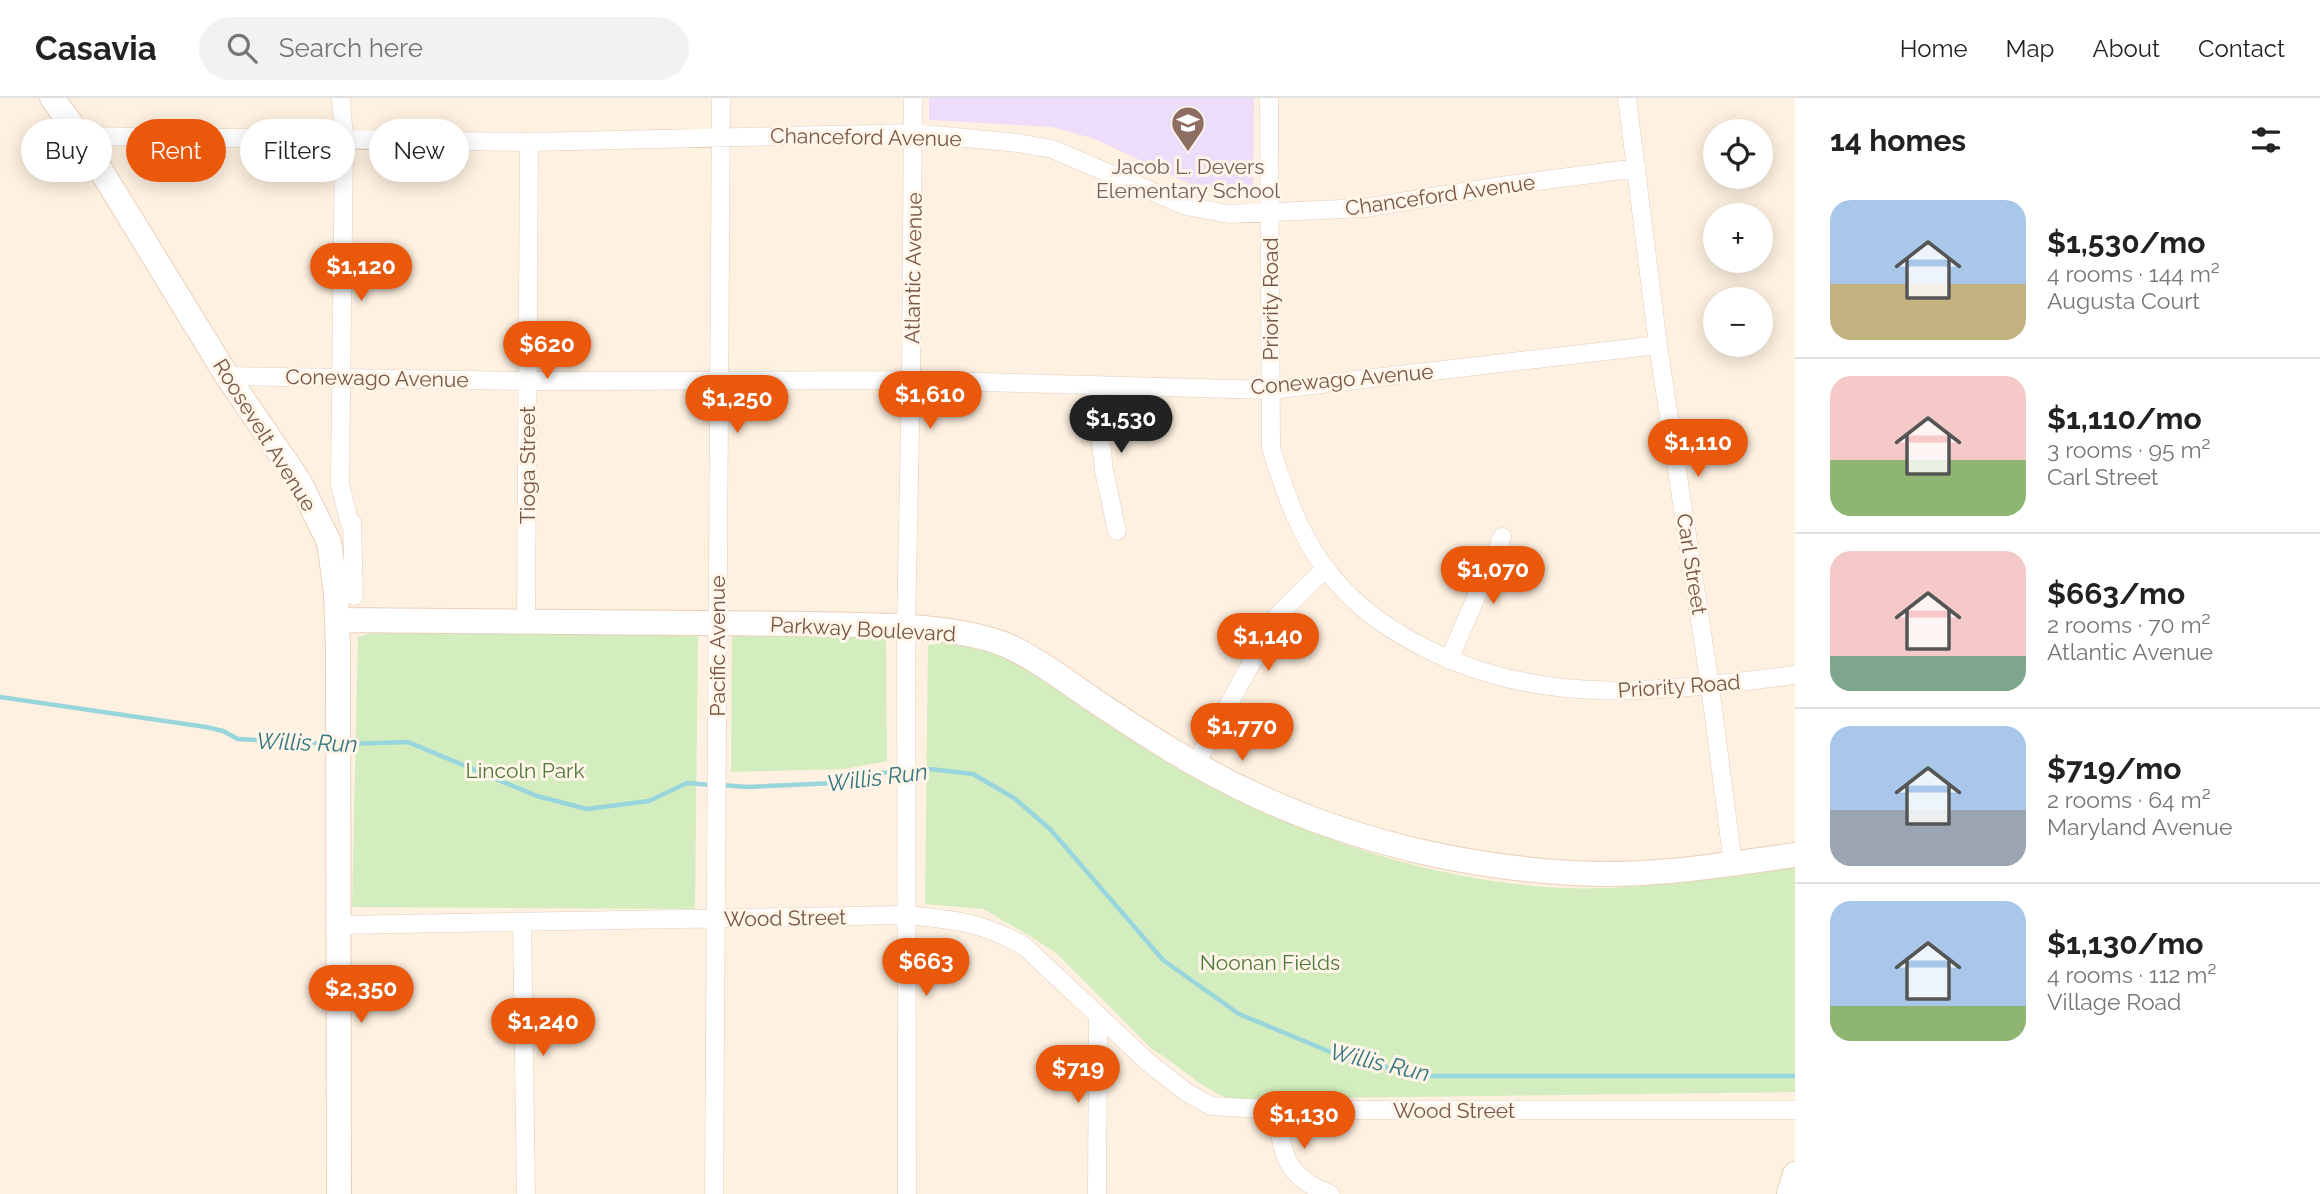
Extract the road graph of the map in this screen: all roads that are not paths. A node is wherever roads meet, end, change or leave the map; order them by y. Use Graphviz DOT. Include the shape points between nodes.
graph roads {
  1 [pos="52,98"];
  2 [pos="341,98"];
  3 [pos="721,98"];
  4 [pos="913,98"];
  5 [pos="1269,98"];
  6 [pos="1627,98"];
  7 [pos="67,119"];
  8 [pos="343,119"];
  9 [pos="914,133"];
  10 [pos="112,135"];
  11 [pos="721,136"];
  12 [pos="240,137"];
  13 [pos="355,139"];
  14 [pos="530,142"];
  15 [pos="1637,169"];
  16 [pos="108,182"];
  17 [pos="343,182"];
  18 [pos="1269,214"];
  19 [pos="1658,345"];
  20 [pos="227,376"];
  21 [pos="341,377"];
  22 [pos="911,380"];
  23 [pos="528,381"];
  24 [pos="718,382"];
  25 [pos="1095,385"];
  26 [pos="1270,390"];
  27 [pos="1117,531"];
  28 [pos="1502,537"];
  29 [pos="1325,569"];
  30 [pos="354,596"];
  31 [pos="337,620"];
  32 [pos="526,621"];
  33 [pos="718,623"];
  34 [pos="906,628"];
  35 [pos="1449,660"];
  36 [pos="1795,675"];
  37 [pos="1710,686"];
  38 [pos="1195,765"];
  39 [pos="1795,855"];
  40 [pos="1732,864"];
  41 [pos="907,915"];
  42 [pos="714,920"];
  43 [pos="522,923"];
  44 [pos="338,925"];
  45 [pos="1098,1017"];
  46 [pos="1279,1110"];
  47 [pos="1795,1110"];
  48 [pos="1795,1174"];
  49 [pos="339,1194"];
  50 [pos="526,1194"];
  51 [pos="714,1194"];
  52 [pos="907,1194"];
  53 [pos="1097,1194"];
  54 [pos="1330,1194"];
  55 [pos="1789,1194"];
  1 -- 7 [label="street, Roosevelt Avenue"];
  2 -- 8 [label="street"];
  3 -- 11 [label="street, Pacific Avenue"];
  4 -- 9 [label="street, Atlantic Avenue"];
  5 -- 18 [label="street, Priority Road"];
  6 -- 15 [label="street, Carl Street"];
  9 -- 11 [label="street, Chanceford Avenue"];
  9 -- 18 [label="street, Chanceford Avenue" via="1052,149 1186,206 1229,214"];
  9 -- 22 [label="street, Atlantic Avenue"];
  10 -- 12 [label="street, Chanceford Avenue"];
  11 -- 14 [label="street, Chanceford Avenue"];
  11 -- 24 [label="street, Pacific Avenue"];
  13 -- 14 [label="street, Chanceford Avenue"];
  14 -- 23 [label="street, Tioga Street"];
  15 -- 18 [label="street, Chanceford Avenue" via="1364,208"];
  15 -- 19 [label="street, Carl Street"];
  16 -- 20 [label="street, Roosevelt Avenue"];
  17 -- 21 [label="street"];
  18 -- 26 [label="street, Priority Road"];
  19 -- 26 [label="street, Conewago Avenue"];
  19 -- 37 [label="street, Carl Street"];
  20 -- 21 [label="street, Conewago Avenue"];
  20 -- 31 [label="street, Roosevelt Avenue" via="299,481 328,542"];
  21 -- 23 [label="street, Conewago Avenue"];
  21 -- 30 [label="street" via="340,484 352,523"];
  22 -- 24 [label="street, Conewago Avenue"];
  22 -- 25 [label="street, Conewago Avenue"];
  22 -- 34 [label="street, Atlantic Avenue"];
  23 -- 24 [label="street, Conewago Avenue"];
  23 -- 32 [label="street, Tioga Street"];
  24 -- 33 [label="street, Pacific Avenue"];
  25 -- 26 [label="street, Conewago Avenue"];
  25 -- 27 [label="street" via="1104,471"];
  26 -- 29 [label="street, Priority Road" via="1271,448 1287,500"];
  28 -- 35 [label="street"];
  29 -- 35 [label="street, Priority Road" via="1364,609 1397,634"];
  29 -- 38 [label="street" via="1278,615"];
  31 -- 32 [label="street, Parkway Boulevard"];
  31 -- 44 [label="street, Roosevelt Avenue"];
  32 -- 33 [label="street, Parkway Boulevard"];
  33 -- 34 [label="street, Parkway Boulevard"];
  33 -- 42 [label="street, Pacific Avenue"];
  34 -- 38 [label="street, Parkway Boulevard" via="1003,644"];
  34 -- 41 [label="street, Atlantic Avenue"];
  35 -- 37 [label="street, Priority Road" via="1516,683 1582,691"];
  36 -- 37 [label="street, Priority Road"];
  37 -- 40 [label="street, Carl Street"];
  38 -- 40 [label="street, Parkway Boulevard" via="1323,823 1463,860 1606,874"];
  39 -- 40 [label="street, Parkway Boulevard"];
  41 -- 42 [label="street, Wood Street"];
  41 -- 45 [label="street, Wood Street" via="966,921 1003,934 1024,946"];
  41 -- 52 [label="street, Atlantic Avenue"];
  42 -- 43 [label="street, Wood Street"];
  42 -- 51 [label="street, Pacific Avenue"];
  43 -- 44 [label="street, Wood Street"];
  43 -- 50 [label="street"];
  44 -- 49 [label="street, Roosevelt Avenue"];
  45 -- 46 [label="street, Wood Street" via="1150,1064 1211,1106"];
  45 -- 53 [label="street"];
  46 -- 47 [label="street, Wood Street"];
  46 -- 54 [label="street" via="1283,1152 1295,1174"];
  48 -- 55 [label="street"];
}
